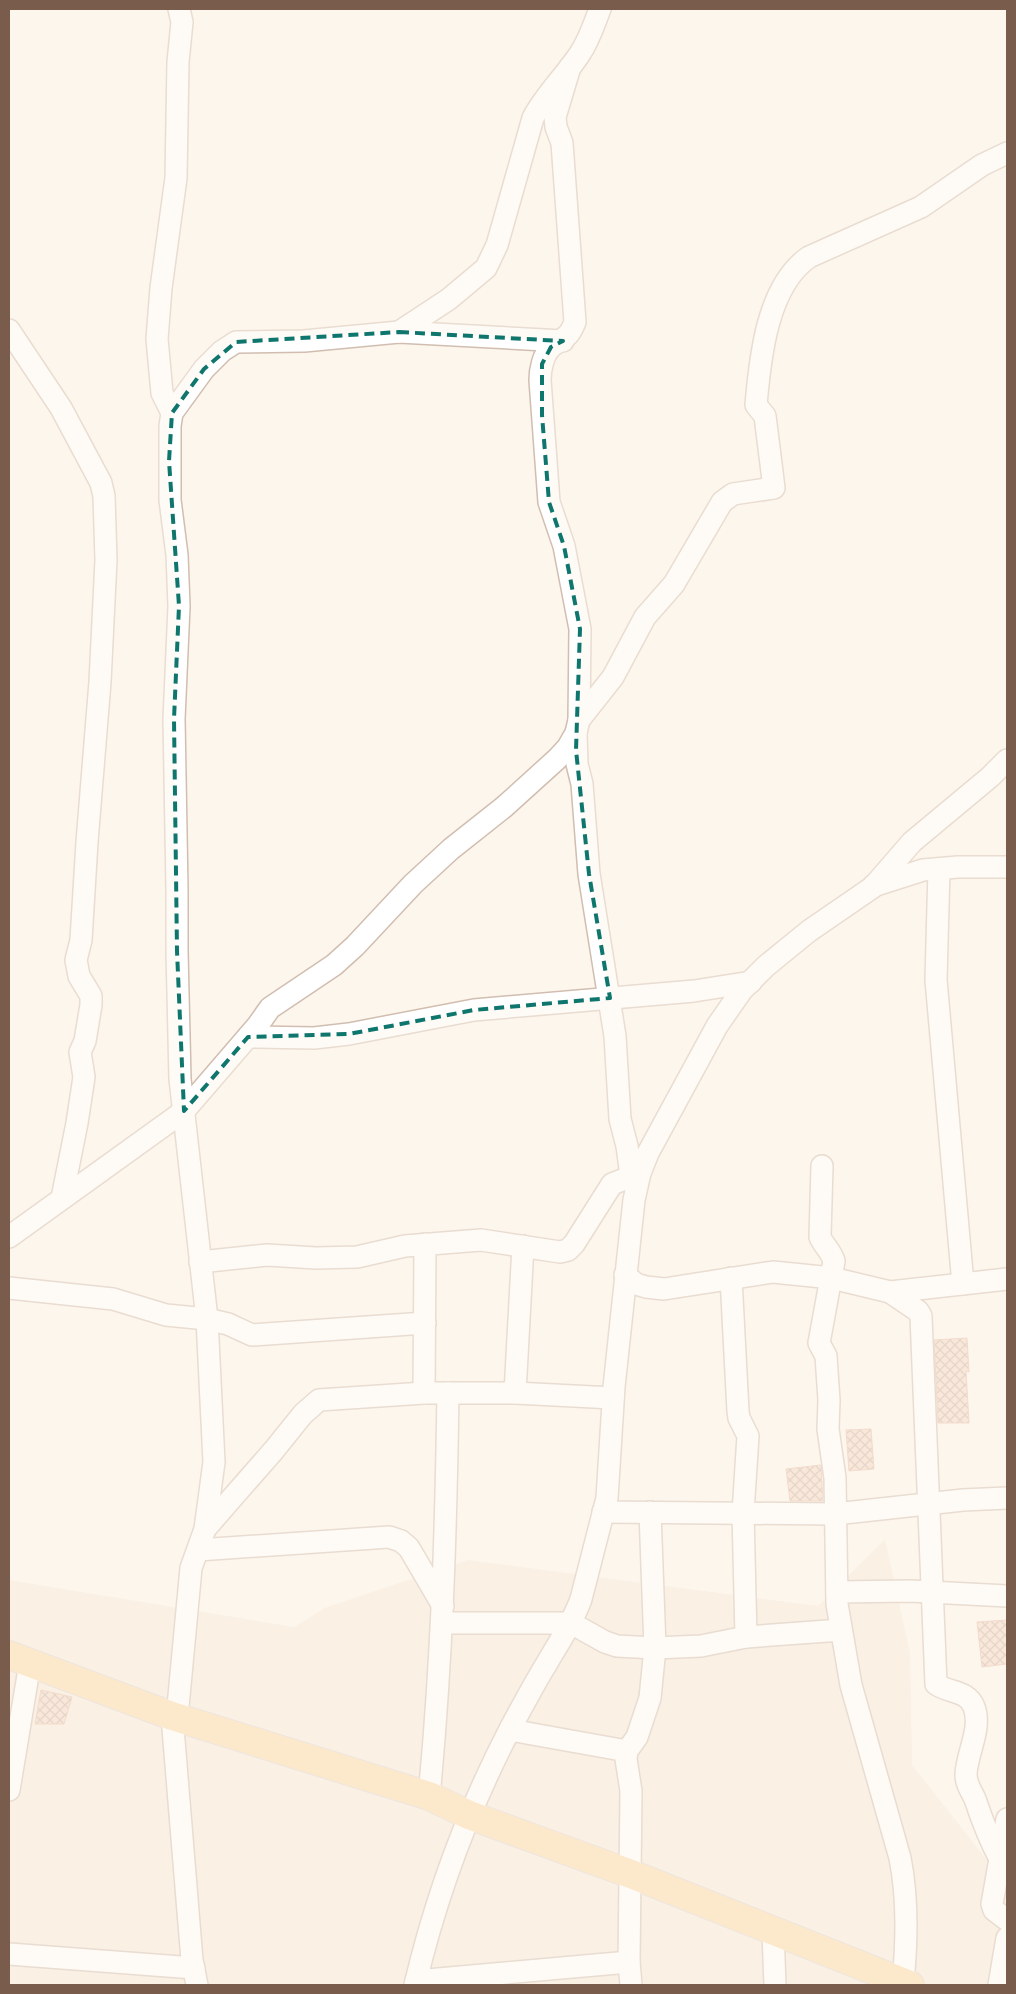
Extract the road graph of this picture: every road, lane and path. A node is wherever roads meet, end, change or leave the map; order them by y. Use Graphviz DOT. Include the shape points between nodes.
graph roads {
  1 [pos="179,9"];
  2 [pos="600,9"];
  3 [pos="570,67"];
  4 [pos="1007,153"];
  5 [pos="9,330"];
  6 [pos="399,332"];
  7 [pos="563,340"];
  8 [pos="172,413"];
  9 [pos="577,726"];
  10 [pos="1007,760"];
  11 [pos="1007,868"];
  12 [pos="939,869"];
  13 [pos="873,886"];
  14 [pos="751,982"];
  15 [pos="610,998"];
  16 [pos="248,1037"];
  17 [pos="184,1111"];
  18 [pos="822,1166"];
  19 [pos="636,1174"];
  20 [pos="62,1198"];
  21 [pos="9,1238"];
  22 [pos="425,1244"];
  23 [pos="524,1246"];
  24 [pos="200,1262"];
  25 [pos="625,1275"];
  26 [pos="731,1278"];
  27 [pos="832,1278"];
  28 [pos="1007,1279"];
  29 [pos="963,1284"];
  30 [pos="9,1288"];
  31 [pos="890,1292"];
  32 [pos="207,1320"];
  33 [pos="425,1323"];
  34 [pos="424,1393"];
  35 [pos="448,1393"];
  36 [pos="515,1393"];
  37 [pos="613,1398"];
  38 [pos="1007,1498"];
  39 [pos="929,1504"];
  40 [pos="603,1512"];
  41 [pos="650,1512"];
  42 [pos="743,1513"];
  43 [pos="835,1514"];
  44 [pos="205,1529"];
  45 [pos="198,1550"];
  46 [pos="837,1592"];
  47 [pos="933,1592"];
  48 [pos="1007,1596"];
  49 [pos="442,1614"];
  50 [pos="571,1623"];
  51 [pos="841,1630"];
  52 [pos="746,1637"];
  53 [pos="655,1648"];
  54 [pos="19,1659"];
  55 [pos="174,1717"];
  56 [pos="14,1720"];
  57 [pos="510,1730"];
  58 [pos="626,1751"];
  59 [pos="9,1790"];
  60 [pos="429,1796"];
  61 [pos="469,1815"];
  62 [pos="1006,1827"];
  63 [pos="1000,1859"];
  64 [pos="631,1874"];
  65 [pos="1007,1920"];
  66 [pos="773,1932"];
  67 [pos="1007,1938"];
  68 [pos="9,1954"];
  69 [pos="629,1962"];
  70 [pos="195,1976"];
  71 [pos="416,1983"];
  72 [pos="906,1984"];
  73 [pos="630,1985"];
  74 [pos="775,1985"];
  75 [pos="999,1985"];
  1 -- 8 [label="street" via="182,22 176,178 157,339 162,393"];
  2 -- 3 [label="street" via="591,34"];
  3 -- 6 [label="street" via="539,106 497,245 486,268 449,299"];
  3 -- 7 [label="street" via="555,117 562,143 575,310 575,322"];
  4 -- 9 [label="street" via="982,165 921,207 809,257 797,267 777,300 762,350 759,374 756,405 765,416 774,488 732,494 722,502 674,584 645,617 607,688"];
  5 -- 20 [label="street" via="61,408 101,483 104,496 106,560 100,682 81,940 76,960 79,976 91,996 91,1005 80,1052 84,1076"];
  6 -- 7 [label="street"];
  6 -- 8 [label="street" via="236,342 204,369"];
  7 -- 9 [label="street" via="551,347 546,355 540,380 549,502 564,546 580,629"];
  8 -- 17 [label="street" via="170,500 179,606 174,719 176,951"];
  9 -- 15 [label="street" via="577,764 582,784 589,874"];
  9 -- 16 [label="street" via="568,747 557,759 504,807 450,849 341,959 270,1008"];
  10 -- 13 [label="street" via="990,778 912,842"];
  11 -- 12 [label="street" via="958,866"];
  12 -- 13 [label="street" via="923,870"];
  12 -- 29 [label="street" via="936,980"];
  13 -- 14 [label="street" via="809,931"];
  14 -- 15 [label="street" via="694,991"];
  14 -- 19 [label="street" via="717,1026"];
  15 -- 16 [label="street" via="474,1010 314,1038"];
  15 -- 19 [label="street" via="620,1119"];
  16 -- 17 [label="street"];
  17 -- 20 [label="street"];
  17 -- 24 [label="street"];
  18 -- 27 [label="street" via="820,1237 832,1254"];
  19 -- 23 [label="street" via="612,1184 568,1250 560,1252"];
  19 -- 25 [label="street"];
  20 -- 21 [label="street"];
  22 -- 23 [label="street" via="481,1240"];
  22 -- 24 [label="street" via="357,1257 267,1255"];
  22 -- 33 [label="street"];
  23 -- 36 [label="street"];
  24 -- 32 [label="street"];
  25 -- 26 [label="street" via="646,1288 664,1289"];
  25 -- 37 [label="street"];
  26 -- 27 [label="street" via="773,1272"];
  26 -- 42 [label="street" via="738,1411 748,1436"];
  27 -- 31 [label="street"];
  27 -- 43 [label="street" via="819,1343 827,1364"];
  28 -- 29 [label="street"];
  29 -- 31 [label="street"];
  30 -- 32 [label="street" via="112,1299 166,1315"];
  31 -- 39 [label="street" via="921,1316"];
  32 -- 33 [label="street" via="228,1324 252,1335"];
  32 -- 44 [label="street" via="214,1462"];
  33 -- 34 [label="street"];
  34 -- 35 [label="street"];
  34 -- 44 [label="street" via="319,1400 303,1414"];
  35 -- 36 [label="street"];
  35 -- 49 [label="street"];
  36 -- 37 [label="street"];
  37 -- 40 [label="street"];
  38 -- 39 [label="street"];
  39 -- 43 [label="street"];
  39 -- 47 [label="street"];
  40 -- 41 [label="street"];
  40 -- 50 [label="street" via="581,1599"];
  41 -- 42 [label="street"];
  41 -- 53 [label="street"];
  42 -- 43 [label="street"];
  42 -- 52 [label="street"];
  43 -- 46 [label="street"];
  44 -- 45 [label="street"];
  45 -- 49 [label="street" via="389,1537 409,1548"];
  45 -- 55 [label="street" via="191,1568"];
  46 -- 47 [label="street"];
  46 -- 51 [label="street"];
  47 -- 48 [label="street"];
  47 -- 63 [label="street" via="936,1684 967,1696 974,1706 976,1721 968,1755 967,1785"];
  49 -- 50 [label="street"];
  49 -- 60 [label="street"];
  50 -- 53 [label="street" via="617,1646"];
  50 -- 57 [label="street"];
  51 -- 52 [label="street"];
  51 -- 72 [label="street" via="851,1685 904,1879"];
  52 -- 53 [label="street" via="701,1646"];
  53 -- 58 [label="street" via="650,1698 637,1737"];
  54 -- 55 [label="main road"];
  54 -- 56 [label="street"];
  55 -- 60 [label="main road"];
  55 -- 70 [label="street"];
  56 -- 59 [label="street"];
  57 -- 58 [label="street"];
  57 -- 61 [label="street"];
  58 -- 64 [label="street" via="631,1791"];
  60 -- 61 [label="main road"];
  61 -- 64 [label="main road"];
  61 -- 71 [label="street" via="426,1940"];
  62 -- 63 [label="street"];
  63 -- 65 [label="street" via="992,1904 994,1910"];
  64 -- 66 [label="main road"];
  64 -- 69 [label="street"];
  66 -- 72 [label="main road"];
  66 -- 74 [label="street"];
  67 -- 75 [label="street"];
  68 -- 70 [label="street"];
  69 -- 71 [label="street"];
  69 -- 73 [label="street"];
}
